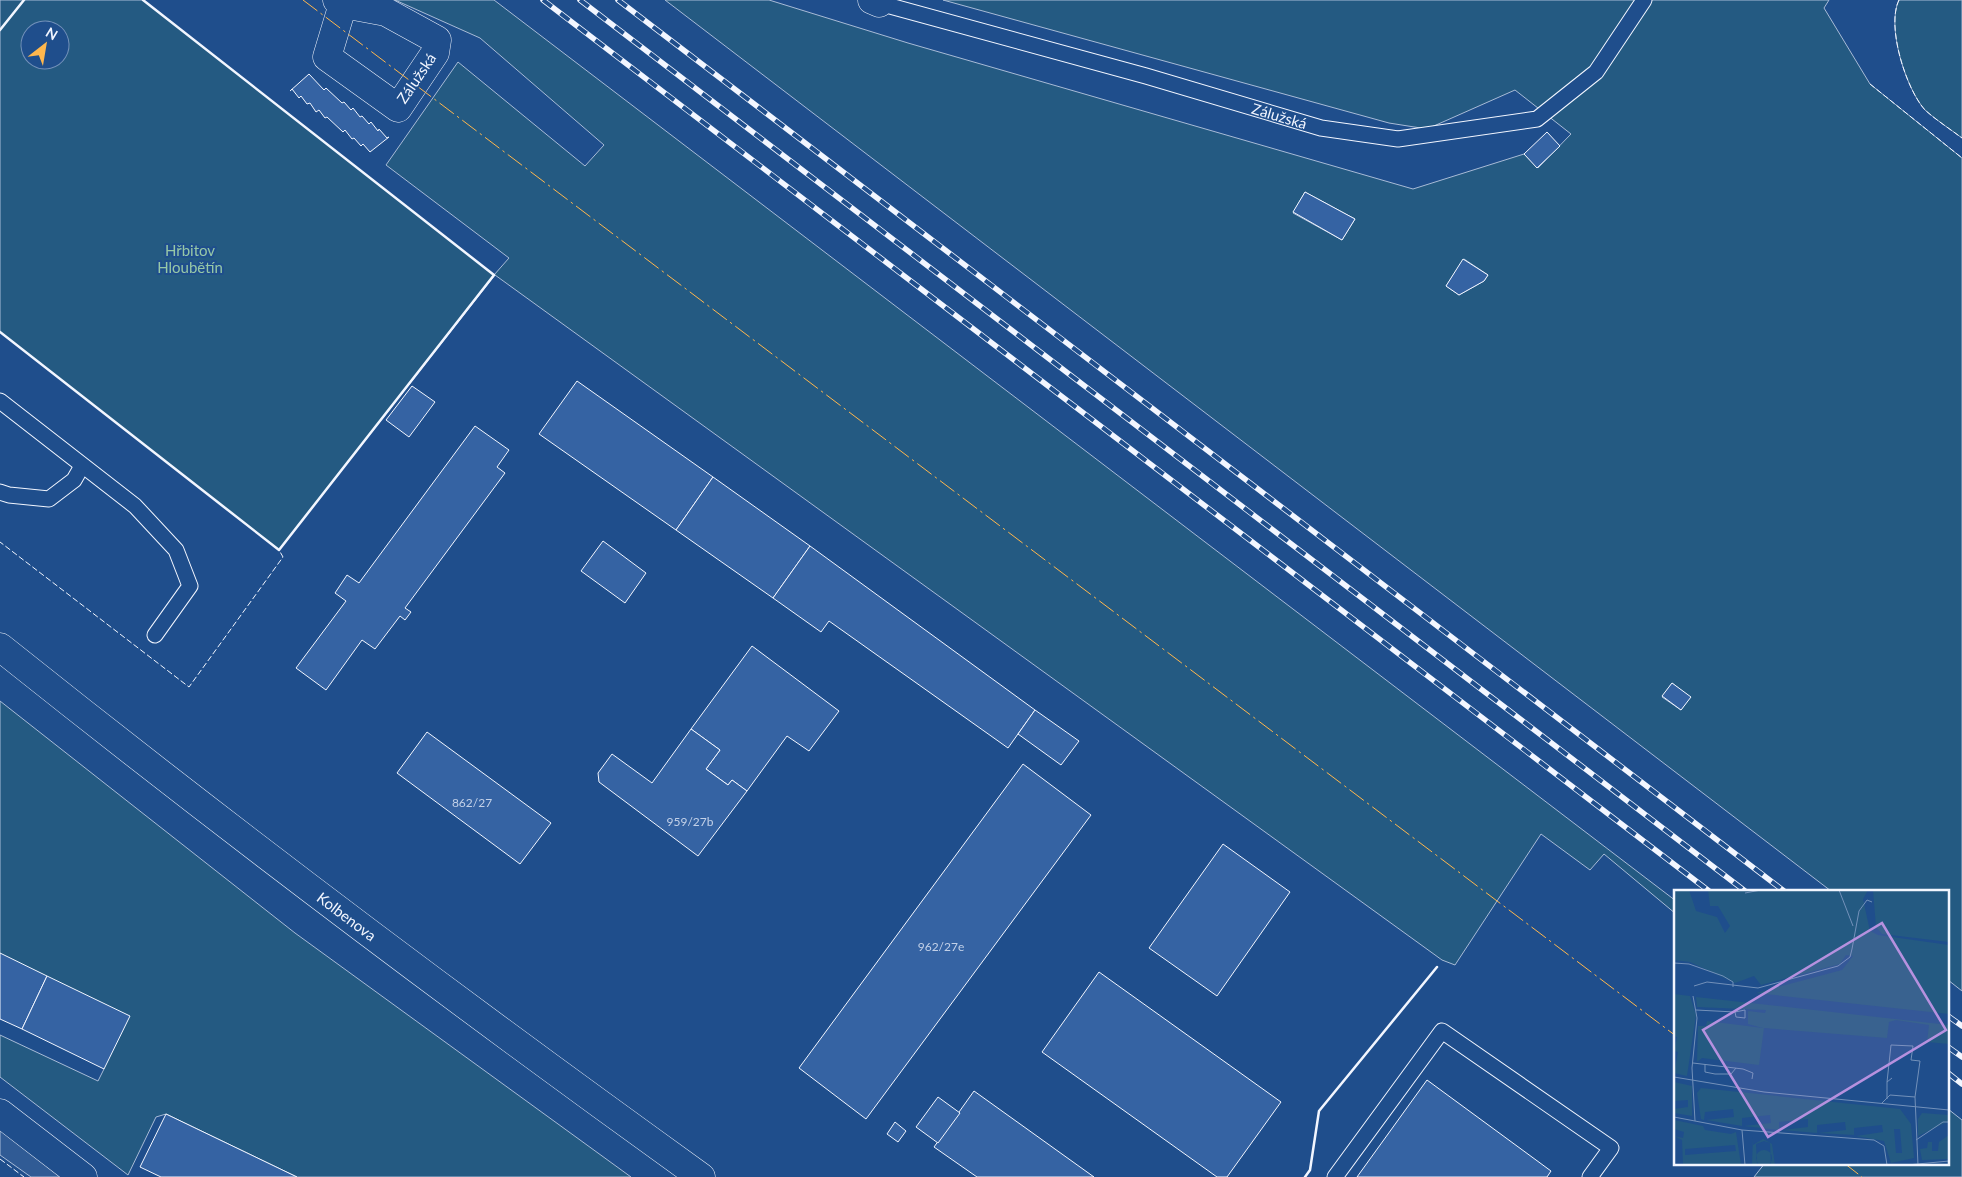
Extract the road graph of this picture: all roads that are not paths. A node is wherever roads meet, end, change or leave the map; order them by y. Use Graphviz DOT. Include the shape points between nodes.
graph roads {
  1 [pos="1644,0"];
  2 [pos="875,1"];
  3 [pos="0,401"];
  4 [pos="82,466"];
  5 [pos="0,492"];
  6 [pos="155,635"];
  7 [pos="0,647"];
  8 [pos="0,1113"];
  9 [pos="83,1177"];
  10 [pos="701,1177"];
  11 [pos="1335,1177"];
  12 [pos="1590,1177"];
  1 -- 2 [label="lane, Zálužská" via="1596,72 1537,119 1398,139 1321,128"];
  3 -- 4 [label="lane"];
  4 -- 5 [label="lane" via="74,480 48,499"];
  4 -- 6 [label="lane" via="135,506 176,550 190,586"];
  7 -- 10 [label="main road, Kolbenova" via="185,795 496,1029"];
  8 -- 9 [label="main road"];
  11 -- 12 [label="lane" via="1442,1030 1611,1148"];
}
